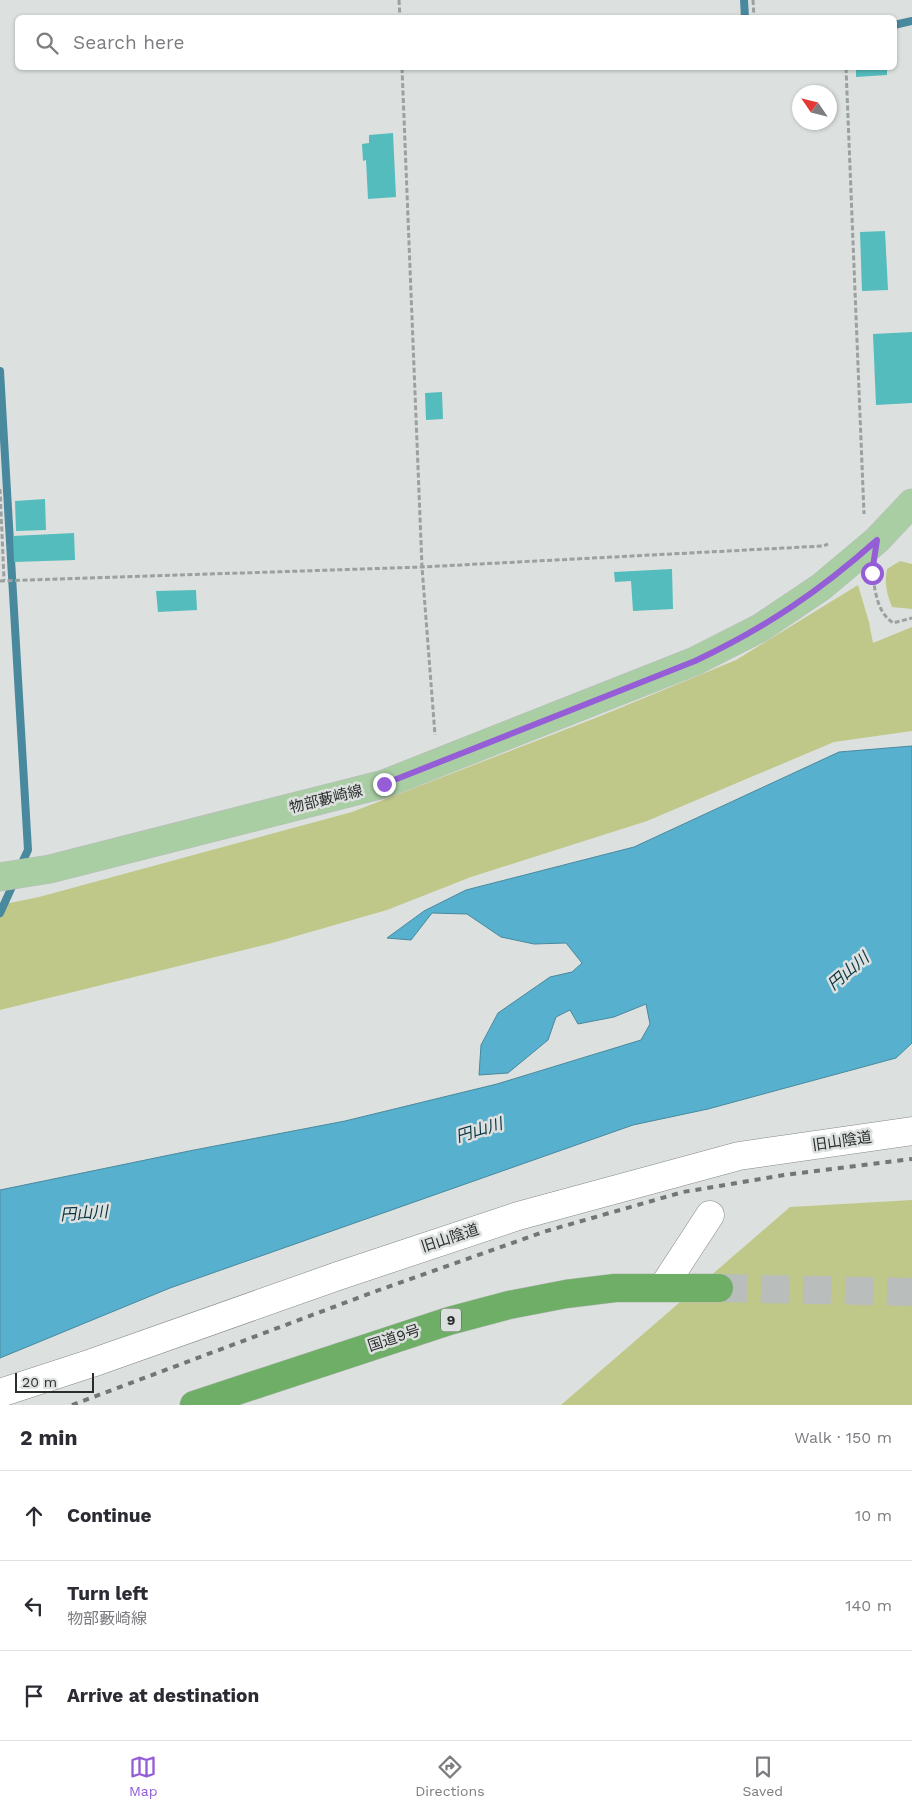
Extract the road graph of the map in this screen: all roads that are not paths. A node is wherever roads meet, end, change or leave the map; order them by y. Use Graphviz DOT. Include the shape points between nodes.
graph roads {
  1 [pos="912,503"];
  2 [pos="0,877"];
  3 [pos="912,1131"];
  4 [pos="710,1215"];
  5 [pos="663,1287"];
  6 [pos="719,1288"];
  7 [pos="0,1393"];
  8 [pos="194,1405"];
  1 -- 2 [label="main road, 物部藪崎線" via="850,564 792,608 695,661 384,784 50,869"];
  3 -- 7 [label="street, 旧山陰道" via="740,1156 518,1216"];
  4 -- 5 [label="street"];
  5 -- 6 [label="highway, 国道9号 / 9"];
  5 -- 8 [label="highway, 国道9号 / 9" via="615,1288 509,1305 430,1327"];
}
